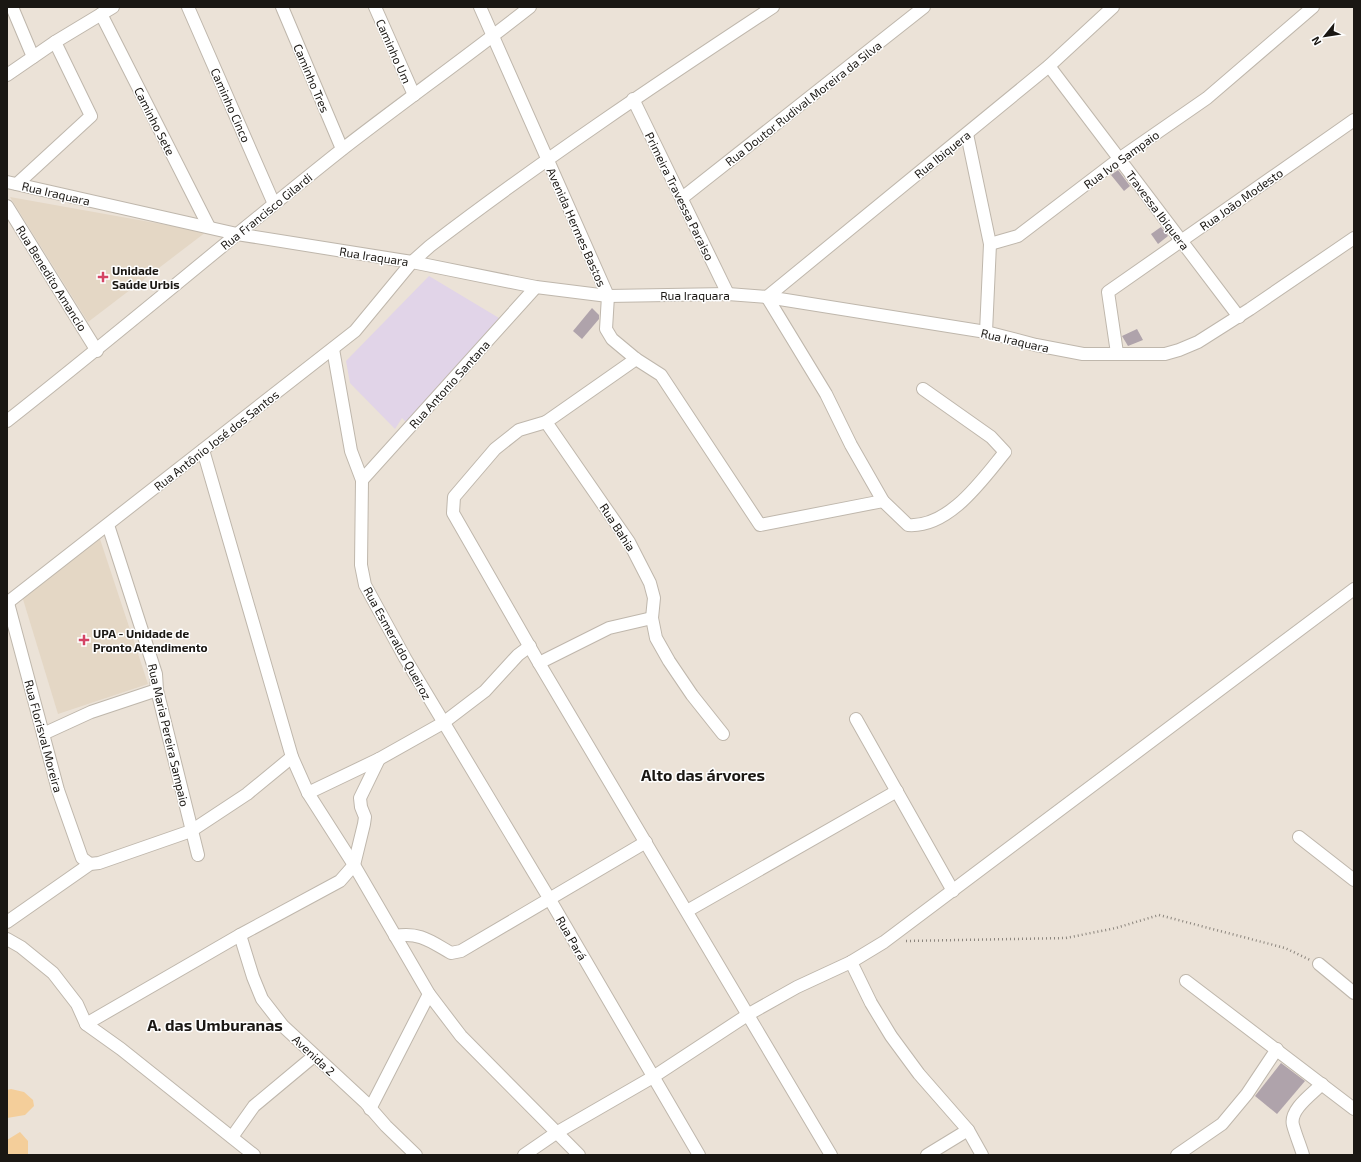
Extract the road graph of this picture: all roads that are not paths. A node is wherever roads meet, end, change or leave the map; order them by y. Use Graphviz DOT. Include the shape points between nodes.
graph roads {
  1 [pos="12,7"];
  2 [pos="112,7"];
  3 [pos="188,7"];
  4 [pos="282,7"];
  5 [pos="375,7"];
  6 [pos="480,7"];
  7 [pos="530,7"];
  8 [pos="773,7"];
  9 [pos="924,7"];
  10 [pos="1113,7"];
  11 [pos="1313,7"];
  12 [pos="102,14"];
  13 [pos="493,36"];
  14 [pos="55,42"];
  15 [pos="33,57"];
  16 [pos="1049,66"];
  17 [pos="7,75"];
  18 [pos="414,95"];
  19 [pos="633,99"];
  20 [pos="1354,120"];
  21 [pos="967,134"];
  22 [pos="342,150"];
  23 [pos="547,159"];
  24 [pos="1119,159"];
  25 [pos="12,183"];
  26 [pos="682,198"];
  27 [pos="274,204"];
  28 [pos="7,206"];
  29 [pos="209,227"];
  30 [pos="237,234"];
  31 [pos="1354,238"];
  32 [pos="1181,241"];
  33 [pos="990,244"];
  34 [pos="412,262"];
  35 [pos="536,286"];
  36 [pos="728,294"];
  37 [pos="608,296"];
  38 [pos="767,297"];
  39 [pos="1238,316"];
  40 [pos="986,332"];
  41 [pos="333,349"];
  42 [pos="96,351"];
  43 [pos="1117,353"];
  44 [pos="636,359"];
  45 [pos="923,389"];
  46 [pos="7,421"];
  47 [pos="546,422"];
  48 [pos="203,450"];
  49 [pos="362,480"];
  50 [pos="883,501"];
  51 [pos="108,525"];
  52 [pos="1354,589"];
  53 [pos="7,603"];
  54 [pos="652,618"];
  55 [pos="530,646"];
  56 [pos="539,663"];
  57 [pos="157,690"];
  58 [pos="856,719"];
  59 [pos="444,723"];
  60 [pos="43,734"];
  61 [pos="723,734"];
  62 [pos="292,758"];
  63 [pos="379,759"];
  64 [pos="897,791"];
  65 [pos="308,793"];
  66 [pos="191,831"];
  67 [pos="1299,837"];
  68 [pos="646,842"];
  69 [pos="198,855"];
  70 [pos="90,864"];
  71 [pos="354,865"];
  72 [pos="1354,880"];
  73 [pos="953,891"];
  74 [pos="549,898"];
  75 [pos="687,911"];
  76 [pos="7,922"];
  77 [pos="240,935"];
  78 [pos="395,936"];
  79 [pos="7,939"];
  80 [pos="851,962"];
  81 [pos="1319,964"];
  82 [pos="1186,981"];
  83 [pos="1354,993"];
  84 [pos="429,994"];
  85 [pos="749,1014"];
  86 [pos="86,1024"];
  87 [pos="1277,1049"];
  88 [pos="314,1056"];
  89 [pos="652,1077"];
  90 [pos="1322,1084"];
  91 [pos="370,1109"];
  92 [pos="1354,1109"];
  93 [pos="968,1130"];
  94 [pos="556,1132"];
  95 [pos="232,1137"];
  96 [pos="254,1155"];
  97 [pos="416,1155"];
  98 [pos="524,1155"];
  99 [pos="579,1155"];
  100 [pos="698,1155"];
  101 [pos="831,1155"];
  102 [pos="927,1155"];
  103 [pos="982,1155"];
  104 [pos="1177,1155"];
  105 [pos="1303,1155"];
  1 -- 15 [label="street"];
  2 -- 12 [label="street"];
  3 -- 27 [label="street, Caminho Cinco"];
  4 -- 22 [label="street, Caminho Tres"];
  5 -- 18 [label="street, Caminho Um"];
  6 -- 13 [label="street, Avenida Hermes Bastos"];
  7 -- 13 [label="street, Rua Francisco Gilardi"];
  8 -- 19 [label="street, Rua Antônio José dos Santos"];
  9 -- 26 [label="street, Rua Doutor Rudival Moreira da Silva"];
  10 -- 16 [label="street, Rua Ibiquera"];
  11 -- 24 [label="street, Rua Ivo Sampaio" via="1207,98"];
  12 -- 14 [label="street"];
  12 -- 29 [label="street, Caminho Sete"];
  13 -- 18 [label="street, Rua Francisco Gilardi"];
  13 -- 23 [label="street, Avenida Hermes Bastos"];
  14 -- 15 [label="street"];
  14 -- 25 [label="street" via="91,116"];
  15 -- 17 [label="street"];
  16 -- 21 [label="street, Rua Ibiquera"];
  16 -- 24 [label="street, Travessa Ibiquera"];
  18 -- 22 [label="street, Rua Francisco Gilardi"];
  19 -- 23 [label="street, Rua Antônio José dos Santos"];
  19 -- 26 [label="street, Primeira Travessa Paraiso"];
  20 -- 32 [label="street, Rua João Modesto"];
  21 -- 33 [label="street"];
  21 -- 38 [label="street, Rua Ibiquera"];
  22 -- 27 [label="street, Rua Francisco Gilardi"];
  23 -- 34 [label="street, Rua Antônio José dos Santos"];
  23 -- 37 [label="street, Avenida Hermes Bastos"];
  24 -- 32 [label="street, Travessa Ibiquera"];
  24 -- 33 [label="street, Rua Ivo Sampaio" via="1018,236"];
  25 -- 29 [label="street, Rua Iraquara"];
  26 -- 36 [label="street, Primeira Travessa Paraiso"];
  27 -- 30 [label="street, Rua Francisco Gilardi"];
  28 -- 42 [label="street, Rua Benedito Amancio"];
  29 -- 30 [label="street, Rua Iraquara"];
  30 -- 34 [label="street, Rua Iraquara"];
  30 -- 42 [label="street, Rua Francisco Gilardi"];
  31 -- 39 [label="street, Rua Iraquara"];
  32 -- 39 [label="street, Travessa Ibiquera"];
  32 -- 43 [label="street, Rua João Modesto" via="1108,292"];
  33 -- 40 [label="street"];
  34 -- 35 [label="street, Rua Iraquara"];
  34 -- 41 [label="street, Rua Antônio José dos Santos" via="355,332"];
  35 -- 37 [label="street, Rua Iraquara"];
  35 -- 49 [label="street, Rua Antonio Santana"];
  36 -- 37 [label="street, Rua Iraquara"];
  36 -- 38 [label="street, Rua Iraquara"];
  37 -- 44 [label="street, Avenida Hermes Bastos" via="606,329 612,339"];
  38 -- 40 [label="street, Rua Iraquara"];
  38 -- 50 [label="street" via="826,394"];
  39 -- 43 [label="street, Rua Iraquara" via="1198,342 1179,350 1165,354"];
  40 -- 43 [label="street, Rua Iraquara" via="1084,354"];
  41 -- 48 [label="street, Rua Antônio José dos Santos"];
  41 -- 49 [label="street, Rua Esmeraldo Queiroz" via="351,451"];
  42 -- 46 [label="street, Rua Francisco Gilardi"];
  44 -- 47 [label="street"];
  44 -- 50 [label="street, Avenida Hermes Bastos" via="661,375 760,525"];
  45 -- 50 [label="street" via="991,437 1005,452 972,493 948,512 919,526 908,525"];
  47 -- 54 [label="street, Rua Bahia" via="642,564 654,598"];
  47 -- 55 [label="street" via="510,435 454,497 453,513"];
  48 -- 51 [label="street, Rua Antônio José dos Santos"];
  48 -- 62 [label="street"];
  49 -- 59 [label="street, Rua Esmeraldo Queiroz" via="361,565 365,585"];
  51 -- 53 [label="street, Rua Antônio José dos Santos"];
  51 -- 57 [label="street, Rua Maria Pereira Sampaio" via="156,674"];
  52 -- 73 [label="street"];
  53 -- 60 [label="street, Rua Florisval Moreira"];
  54 -- 56 [label="street" via="609,628"];
  54 -- 61 [label="street, Rua Bahia" via="656,638 669,661"];
  55 -- 56 [label="street"];
  55 -- 59 [label="street" via="485,690"];
  56 -- 68 [label="street"];
  57 -- 60 [label="street" via="92,712"];
  57 -- 66 [label="street, Rua Maria Pereira Sampaio"];
  58 -- 64 [label="street"];
  59 -- 63 [label="street"];
  59 -- 74 [label="street, Rua Pará"];
  60 -- 70 [label="street, Rua Florisval Moreira" via="70,825 82,858"];
  62 -- 65 [label="street"];
  62 -- 66 [label="street" via="247,794"];
  63 -- 65 [label="street"];
  63 -- 71 [label="street" via="360,798 365,817"];
  64 -- 73 [label="street"];
  64 -- 75 [label="street"];
  65 -- 71 [label="street"];
  66 -- 69 [label="street, Rua Maria Pereira Sampaio"];
  66 -- 70 [label="street"];
  67 -- 72 [label="street"];
  68 -- 74 [label="street"];
  68 -- 75 [label="street"];
  70 -- 76 [label="street"];
  71 -- 77 [label="street" via="340,881"];
  71 -- 78 [label="street"];
  73 -- 80 [label="street" via="884,942"];
  74 -- 78 [label="street" via="460,951 451,953 419,935"];
  74 -- 89 [label="street, Rua Pará"];
  75 -- 85 [label="street"];
  77 -- 86 [label="street"];
  77 -- 88 [label="street, Avenida 2" via="262,999 283,1026"];
  78 -- 84 [label="street"];
  79 -- 86 [label="street" via="53,973 77,1004"];
  80 -- 85 [label="street" via="797,987"];
  80 -- 93 [label="street" via="891,1036 919,1074"];
  81 -- 83 [label="street"];
  82 -- 87 [label="street"];
  84 -- 91 [label="street"];
  84 -- 94 [label="street" via="462,1036"];
  85 -- 89 [label="street"];
  85 -- 101 [label="street"];
  86 -- 95 [label="street"];
  87 -- 90 [label="street"];
  87 -- 104 [label="street" via="1248,1094 1222,1124"];
  88 -- 91 [label="street, Avenida 2"];
  88 -- 95 [label="street" via="254,1106"];
  89 -- 94 [label="street"];
  89 -- 100 [label="street, Rua Pará"];
  90 -- 92 [label="street"];
  90 -- 105 [label="street" via="1296,1110 1293,1118"];
  91 -- 97 [label="street, Avenida 2"];
  93 -- 102 [label="street"];
  93 -- 103 [label="street"];
  94 -- 98 [label="street"];
  94 -- 99 [label="street"];
  95 -- 96 [label="street"];
}
